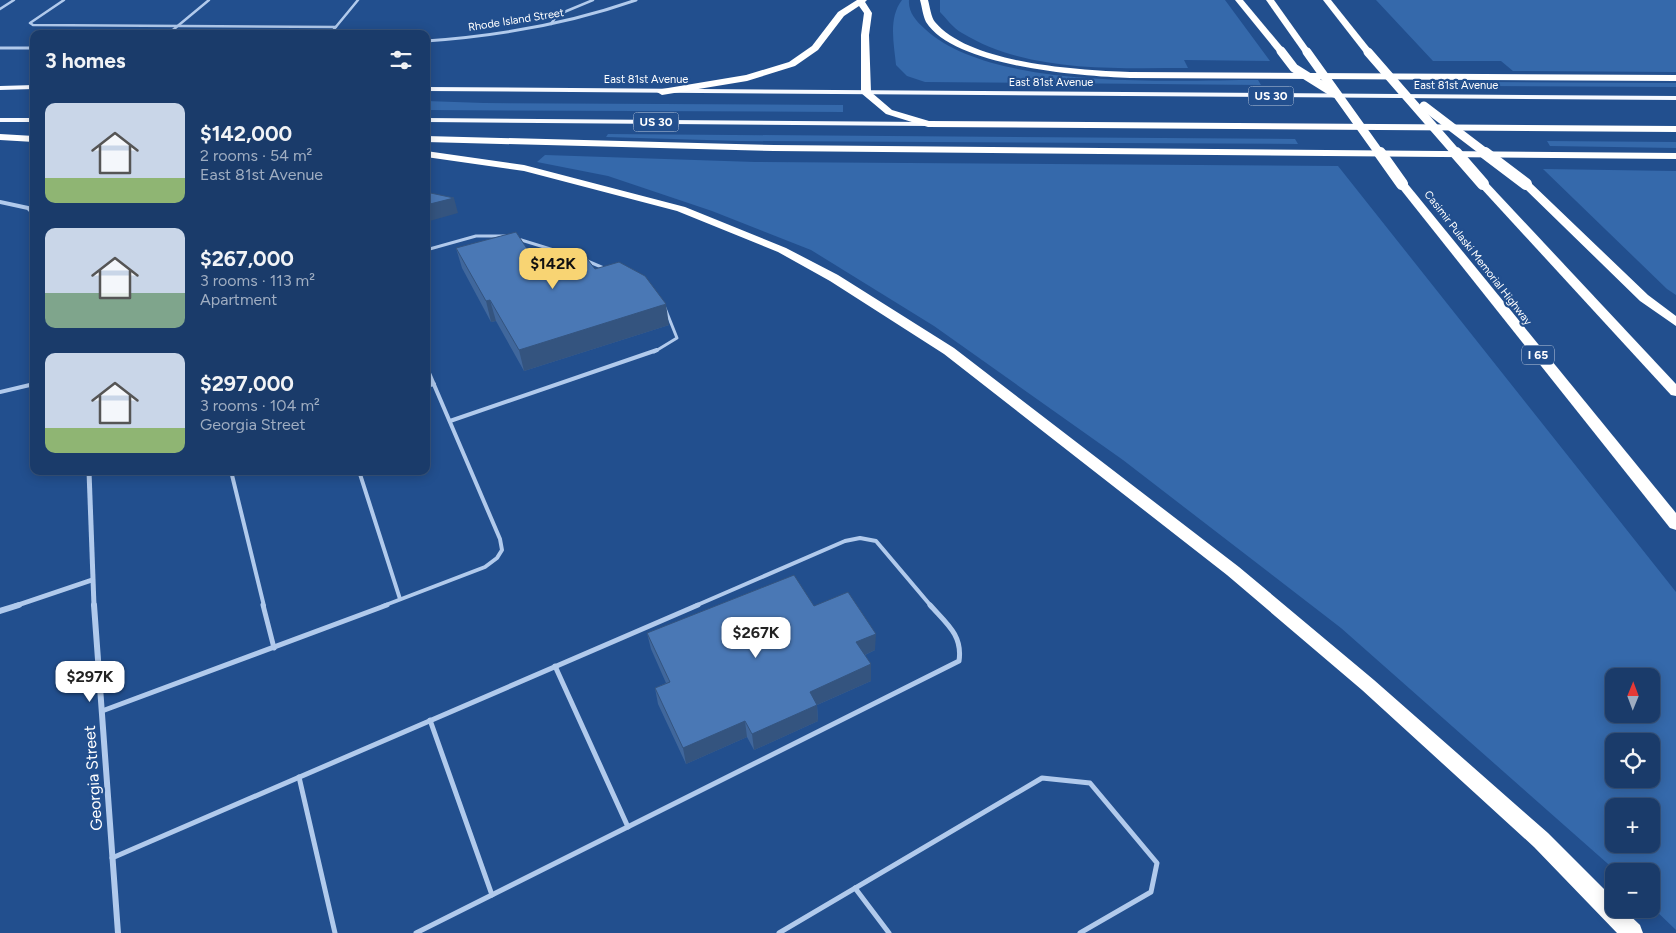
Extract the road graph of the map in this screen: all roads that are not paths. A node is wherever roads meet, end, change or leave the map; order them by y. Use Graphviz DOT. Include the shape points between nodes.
graph roads {
  1 [pos="14,0"];
  2 [pos="64,0"];
  3 [pos="209,0"];
  4 [pos="358,0"];
  5 [pos="593,0"];
  6 [pos="636,0"];
  7 [pos="924,0"];
  8 [pos="1239,0"];
  9 [pos="1270,0"];
  10 [pos="1327,0"];
  11 [pos="862,1"];
  12 [pos="0,9"];
  13 [pos="551,25"];
  14 [pos="178,26"];
  15 [pos="336,26"];
  16 [pos="173,30"];
  17 [pos="333,30"];
  18 [pos="430,41"];
  19 [pos="0,48"];
  20 [pos="30,48"];
  21 [pos="1676,78"];
  22 [pos="1396,85"];
  23 [pos="30,87"];
  24 [pos="0,88"];
  25 [pos="430,89"];
  26 [pos="662,92"];
  27 [pos="866,93"];
  28 [pos="1676,98"];
  29 [pos="1343,99"];
  30 [pos="0,120"];
  31 [pos="30,120"];
  32 [pos="430,120"];
  33 [pos="928,124"];
  34 [pos="1676,129"];
  35 [pos="0,137"];
  36 [pos="30,139"];
  37 [pos="430,139"];
  38 [pos="430,155"];
  39 [pos="1676,156"];
  40 [pos="0,202"];
  41 [pos="30,210"];
  42 [pos="430,249"];
  43 [pos="612,271"];
  44 [pos="659,300"];
  45 [pos="1676,322"];
  46 [pos="430,375"];
  47 [pos="434,384"];
  48 [pos="30,385"];
  49 [pos="430,385"];
  50 [pos="0,392"];
  51 [pos="1676,392"];
  52 [pos="450,421"];
  53 [pos="89,475"];
  54 [pos="233,475"];
  55 [pos="360,475"];
  56 [pos="1676,524"];
  57 [pos="92,580"];
  58 [pos="400,599"];
  59 [pos="0,611"];
  60 [pos="274,648"];
  61 [pos="554,666"];
  62 [pos="102,711"];
  63 [pos="430,720"];
  64 [pos="299,777"];
  65 [pos="628,827"];
  66 [pos="112,858"];
  67 [pos="855,888"];
  68 [pos="492,895"];
  69 [pos="118,933"];
  70 [pos="335,933"];
  71 [pos="416,933"];
  72 [pos="779,933"];
  73 [pos="890,933"];
  74 [pos="1080,933"];
  75 [pos="1632,933"];
  1 -- 12 [label="lane"];
  2 -- 14 [label="lane" via="30,23"];
  3 -- 14 [label="lane"];
  4 -- 15 [label="lane"];
  5 -- 13 [label="lane" via="557,15"];
  6 -- 13 [label="street, Rhode Island Street"];
  7 -- 21 [label="highway" via="932,23 958,42 1008,62 1064,72"];
  8 -- 29 [label="highway, bridge" via="1294,68"];
  9 -- 29 [label="highway, Casimir Pulaski Memorial Highway / I 65, bridge"];
  10 -- 22 [label="highway, bridge"];
  11 -- 26 [label="highway" via="841,14 815,48 792,64 747,78"];
  11 -- 27 [label="highway" via="868,13"];
  13 -- 18 [label="street, Rhode Island Street"];
  14 -- 15 [label="lane"];
  14 -- 16 [label="lane"];
  15 -- 17 [label="lane"];
  19 -- 20 [label="street"];
  22 -- 45 [label="highway, bridge" via="1526,184 1644,298"];
  22 -- 51 [label="highway, bridge"];
  23 -- 24 [label="main road"];
  25 -- 26 [label="main road, East 81st Avenue / US 30"];
  26 -- 27 [label="main road, East 81st Avenue / US 30"];
  27 -- 28 [label="main road, East 81st Avenue / US 30"];
  27 -- 33 [label="highway" via="889,112"];
  29 -- 56 [label="highway, Casimir Pulaski Memorial Highway / I 65, bridge" via="1402,184"];
  30 -- 31 [label="main road"];
  32 -- 33 [label="main road, US 30"];
  33 -- 34 [label="highway, US 30"];
  35 -- 36 [label="highway"];
  37 -- 39 [label="highway" via="765,148"];
  38 -- 75 [label="highway" via="524,168 681,209 782,250 834,278 949,351 1233,571 1368,685 1541,840"];
  40 -- 41 [label="street"];
  42 -- 43 [label="lane" via="470,236 495,234 580,258"];
  44 -- 52 [label="lane" via="666,306 676,338 661,349"];
  46 -- 47 [label="lane"];
  47 -- 49 [label="lane"];
  47 -- 52 [label="lane"];
  48 -- 50 [label="lane"];
  52 -- 58 [label="lane" via="502,550 498,558 485,567"];
  53 -- 57 [label="street, Georgia Street"];
  54 -- 60 [label="lane"];
  55 -- 58 [label="lane"];
  57 -- 59 [label="street"];
  57 -- 62 [label="street, Georgia Street"];
  58 -- 60 [label="lane"];
  60 -- 62 [label="lane"];
  61 -- 63 [label="lane"];
  61 -- 65 [label="lane"];
  61 -- 65 [label="lane" via="845,541 860,538 876,542 958,638 961,648 959,661"];
  62 -- 66 [label="street, Georgia Street"];
  63 -- 64 [label="lane"];
  63 -- 68 [label="lane"];
  64 -- 66 [label="lane"];
  64 -- 70 [label="lane"];
  65 -- 68 [label="lane"];
  66 -- 69 [label="street, Georgia Street"];
  67 -- 72 [label="lane"];
  67 -- 73 [label="lane"];
  67 -- 74 [label="lane" via="1042,778 1090,783 1158,863 1151,892"];
  68 -- 71 [label="lane"];
}
